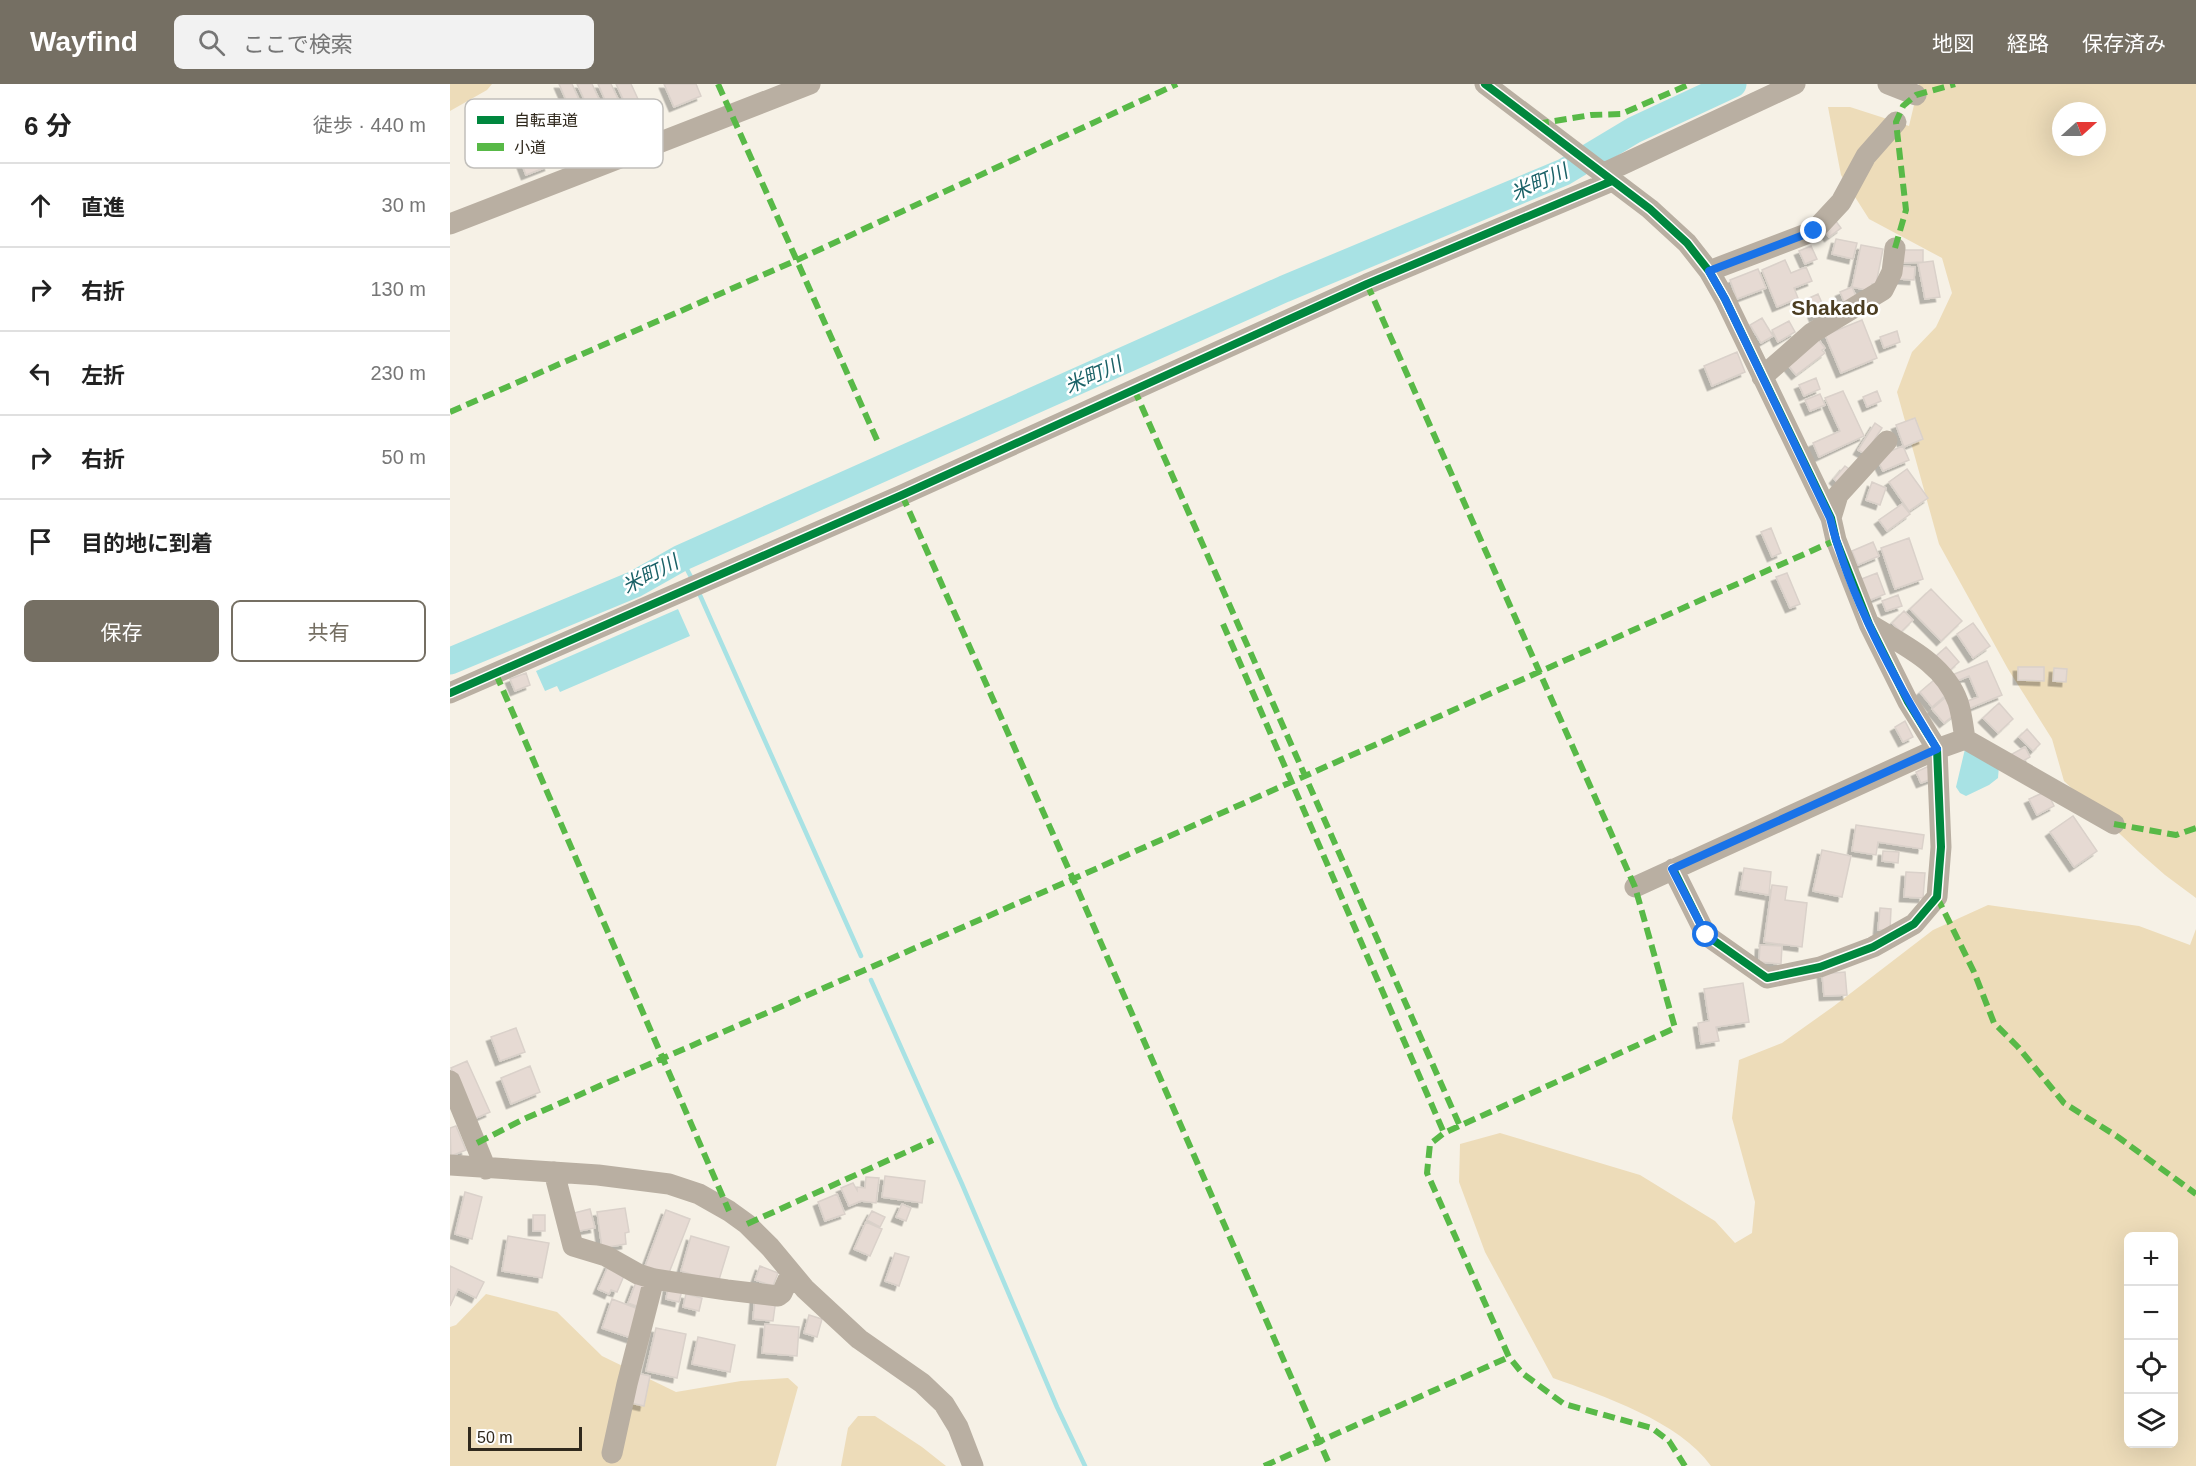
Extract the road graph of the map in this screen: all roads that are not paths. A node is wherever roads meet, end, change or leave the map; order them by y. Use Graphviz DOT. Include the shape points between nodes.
graph roads {
  1 [pos="810,84"];
  2 [pos="1485,84"];
  3 [pos="1795,84"];
  4 [pos="1888,84"];
  5 [pos="1916,94"];
  6 [pos="1896,122"];
  7 [pos="663,141"];
  8 [pos="594,168"];
  9 [pos="1604,175"];
  10 [pos="450,224"];
  11 [pos="1895,248"];
  12 [pos="1709,271"];
  13 [pos="1762,377"];
  14 [pos="1887,441"];
  15 [pos="1830,518"];
  16 [pos="1869,624"];
  17 [pos="450,693"];
  18 [pos="1965,739"];
  19 [pos="1937,749"];
  20 [pos="2114,824"];
  21 [pos="1672,869"];
  22 [pos="1635,886"];
  23 [pos="450,1081"];
  24 [pos="450,1166"];
  25 [pos="486,1168"];
  26 [pos="554,1172"];
  27 [pos="791,1273"];
  28 [pos="654,1279"];
  29 [pos="612,1453"];
  30 [pos="973,1466"];
  1 -- 7 [label="street"];
  2 -- 9 [label="street"];
  3 -- 9 [label="street"];
  4 -- 5 [label="street"];
  6 -- 12 [label="street" via="1866,156 1841,202 1814,231"];
  8 -- 10 [label="street"];
  9 -- 12 [label="street" via="1687,243"];
  9 -- 17 [label="street" via="902,495"];
  11 -- 13 [label="street" via="1892,272 1882,290 1825,324"];
  12 -- 13 [label="street"];
  13 -- 15 [label="street"];
  14 -- 15 [label="street" via="1838,495"];
  15 -- 16 [label="street"];
  16 -- 18 [label="street" via="1941,673 1959,705"];
  16 -- 19 [label="street" via="1908,702"];
  18 -- 19 [label="street"];
  18 -- 20 [label="street"];
  19 -- 21 [label="street"];
  19 -- 21 [label="street" via="1941,846 1937,897 1914,924 1873,947 1820,967 1767,978 1706,935"];
  21 -- 22 [label="street"];
  23 -- 25 [label="street"];
  24 -- 25 [label="street"];
  25 -- 26 [label="street"];
  26 -- 27 [label="street" via="669,1184 699,1194 747,1224"];
  26 -- 28 [label="street" via="573,1246 606,1256"];
  27 -- 28 [label="street" via="778,1296"];
  27 -- 30 [label="street" via="859,1340 922,1383 944,1404"];
  28 -- 29 [label="street"];
}
